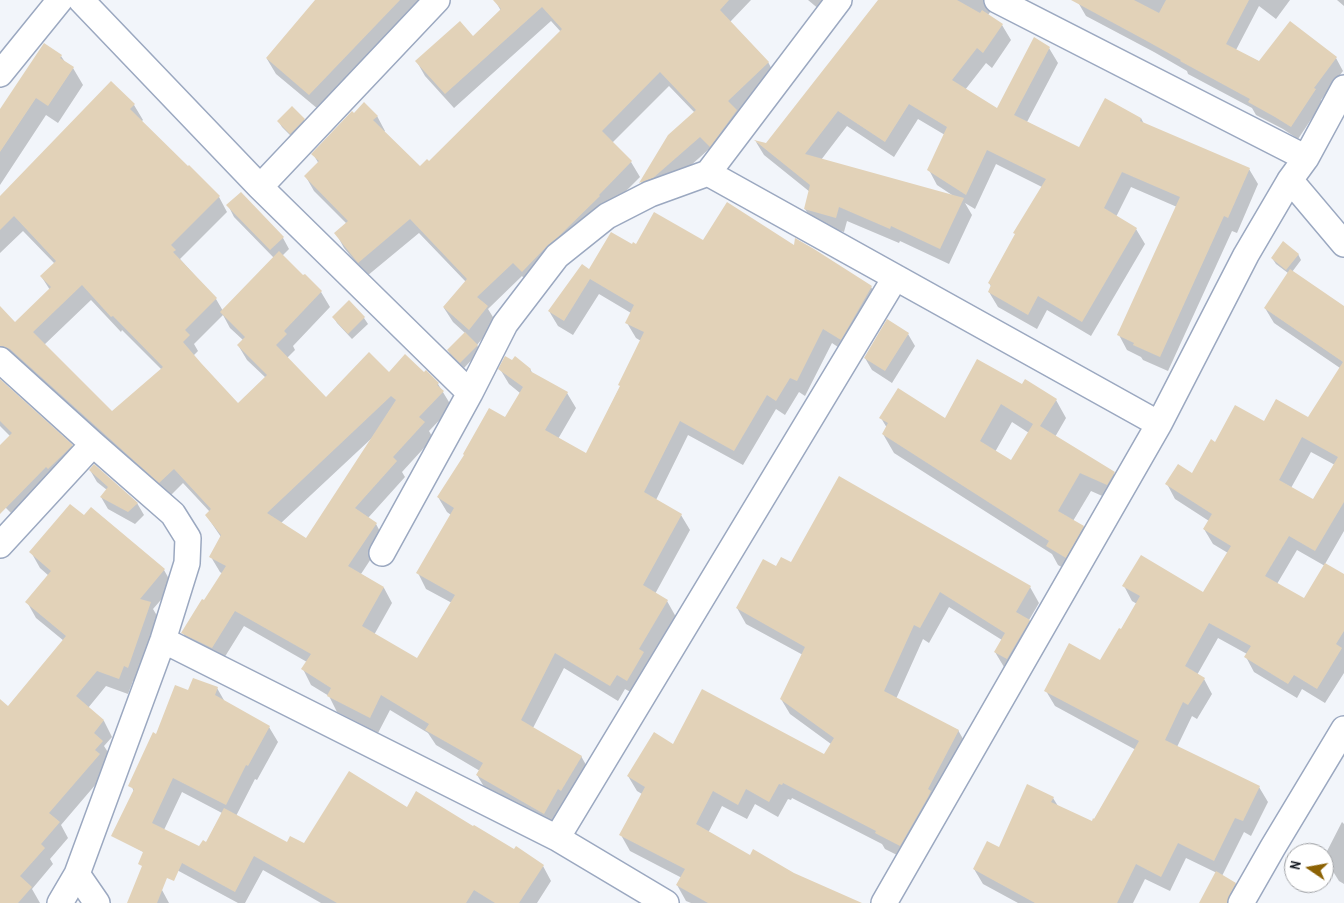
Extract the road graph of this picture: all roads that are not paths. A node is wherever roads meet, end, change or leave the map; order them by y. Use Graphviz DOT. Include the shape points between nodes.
graph roads {
  1 [pos="60,0"];
  2 [pos="81,0"];
  3 [pos="437,0"];
  4 [pos="839,0"];
  5 [pos="997,0"];
  6 [pos="1031,8"];
  7 [pos="0,74"];
  8 [pos="1344,88"];
  9 [pos="1306,158"];
  10 [pos="708,173"];
  11 [pos="1290,180"];
  12 [pos="260,187"];
  13 [pos="1344,244"];
  14 [pos="895,278"];
  15 [pos="0,360"];
  16 [pos="470,393"];
  17 [pos="1159,424"];
  18 [pos="92,444"];
  19 [pos="0,545"];
  20 [pos="382,553"];
  21 [pos="163,640"];
  22 [pos="1344,729"];
  23 [pos="557,838"];
  24 [pos="78,874"];
  25 [pos="60,903"];
  26 [pos="97,903"];
  27 [pos="666,903"];
  28 [pos="884,903"];
  29 [pos="1241,903"];
  1 -- 7 [label="street"];
  2 -- 12 [label="street"];
  3 -- 12 [label="street"];
  4 -- 10 [label="street"];
  5 -- 6 [label="street"];
  6 -- 9 [label="street"];
  8 -- 9 [label="street"];
  9 -- 11 [label="street"];
  10 -- 14 [label="street"];
  10 -- 16 [label="street" via="650,194 607,216 557,256 505,324"];
  11 -- 13 [label="street"];
  11 -- 17 [label="street" via="1246,255"];
  12 -- 16 [label="street"];
  14 -- 17 [label="street"];
  14 -- 23 [label="street"];
  15 -- 18 [label="street"];
  16 -- 20 [label="street"];
  17 -- 28 [label="street"];
  18 -- 19 [label="street"];
  18 -- 21 [label="street" via="173,514 188,538 187,563"];
  21 -- 23 [label="street"];
  21 -- 24 [label="street"];
  22 -- 29 [label="street"];
  23 -- 27 [label="street"];
  24 -- 25 [label="street"];
  24 -- 26 [label="street"];
}
